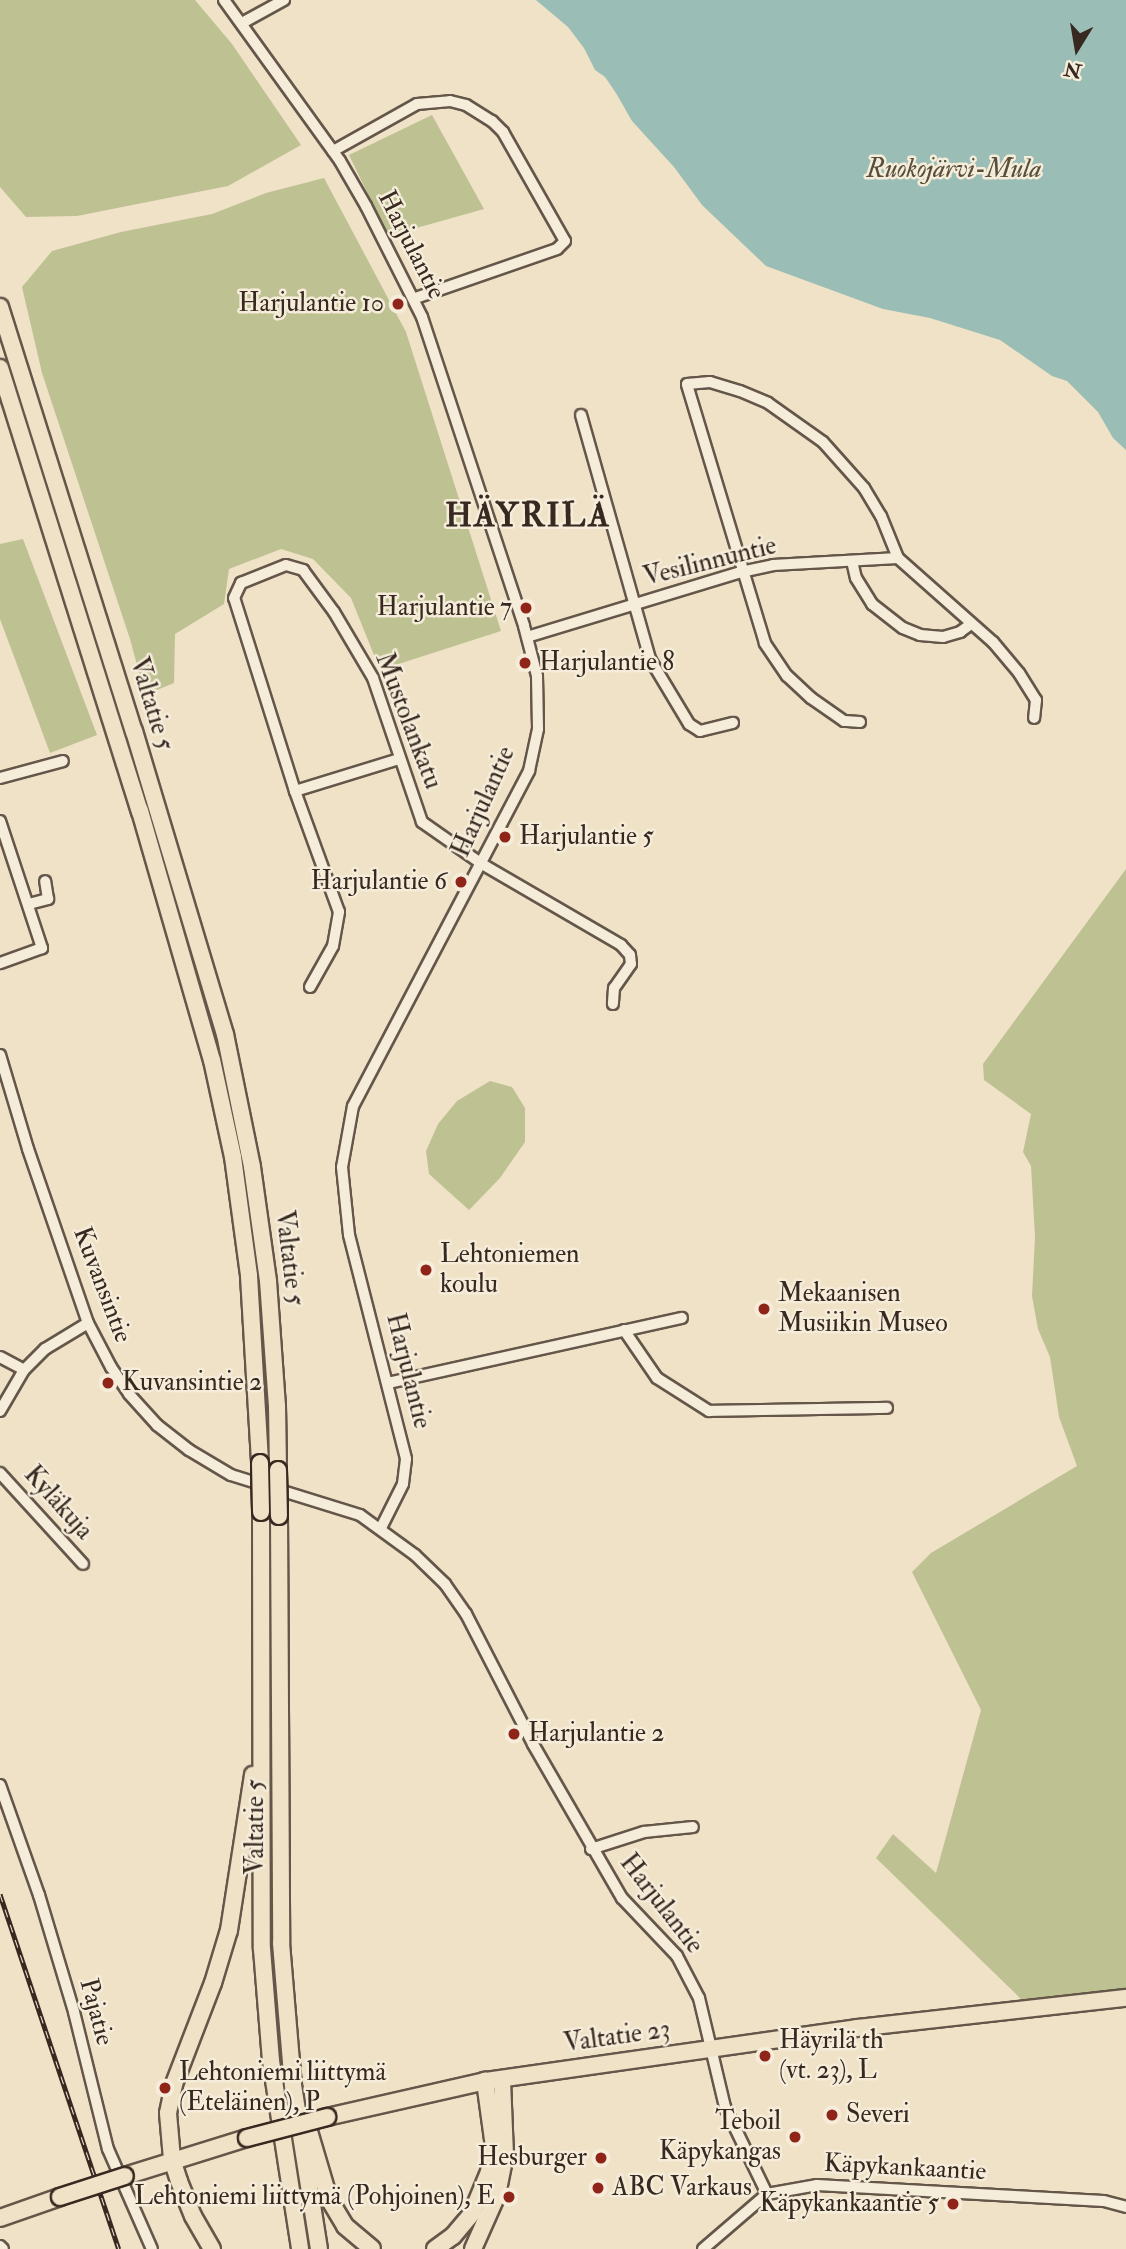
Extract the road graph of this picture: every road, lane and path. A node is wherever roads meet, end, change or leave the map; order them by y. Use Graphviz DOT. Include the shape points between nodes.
graph roads {
  1 [pos="224,0"];
  2 [pos="284,0"];
  3 [pos="242,23"];
  4 [pos="333,151"];
  5 [pos="412,299"];
  6 [pos="0,307"];
  7 [pos="0,368"];
  8 [pos="581,415"];
  9 [pos="898,558"];
  10 [pos="852,561"];
  11 [pos="741,572"];
  12 [pos="636,603"];
  13 [pos="971,624"];
  14 [pos="527,637"];
  15 [pos="1034,718"];
  16 [pos="860,722"];
  17 [pos="733,723"];
  18 [pos="399,758"];
  19 [pos="63,761"];
  20 [pos="0,778"];
  21 [pos="295,791"];
  22 [pos="0,821"];
  23 [pos="482,864"];
  24 [pos="45,881"];
  25 [pos="29,904"];
  26 [pos="0,963"];
  27 [pos="310,987"];
  28 [pos="614,1004"];
  29 [pos="0,1055"];
  30 [pos="682,1318"];
  31 [pos="88,1323"];
  32 [pos="624,1330"];
  33 [pos="0,1357"];
  34 [pos="24,1370"];
  35 [pos="388,1383"];
  36 [pos="887,1408"];
  37 [pos="0,1411"];
  38 [pos="0,1473"];
  39 [pos="320,1501"];
  40 [pos="381,1528"];
  41 [pos="83,1564"];
  42 [pos="261,1711"];
  43 [pos="0,1786"];
  44 [pos="693,1827"];
  45 [pos="591,1849"];
  46 [pos="1126,1998"];
  47 [pos="712,2048"];
  48 [pos="494,2080"];
  49 [pos="293,2085"];
  50 [pos="172,2159"];
  51 [pos="766,2194"];
  52 [pos="1126,2207"];
  53 [pos="0,2218"];
  54 [pos="152,2249"];
  55 [pos="212,2249"];
  56 [pos="300,2249"];
  57 [pos="319,2249"];
  58 [pos="372,2249"];
  59 [pos="435,2249"];
  60 [pos="473,2249"];
  61 [pos="703,2249"];
  1 -- 3 [label="street, Harjulantie"];
  2 -- 3 [label="street"];
  3 -- 4 [label="street, Harjulantie"];
  4 -- 5 [label="street, Harjulantie" via="366,205"];
  4 -- 5 [label="street" via="417,104 466,105 503,132 565,241 545,254"];
  5 -- 14 [label="street, Harjulantie" via="467,448"];
  6 -- 49 [label="highway, Valtatie 5, bridge" via="225,1034 252,1167 268,1281 278,1406 281,1944"];
  7 -- 42 [label="highway, Valtatie 5, bridge" via="156,864 209,1048 233,1157 249,1276 260,1463"];
  8 -- 12 [label="street"];
  9 -- 10 [label="street, Vesilinnuntie"];
  9 -- 11 [label="street" via="864,488 823,442 768,403 740,391 710,382 687,384"];
  9 -- 13 [label="street"];
  10 -- 11 [label="street, Vesilinnuntie" via="773,565"];
  10 -- 13 [label="street" via="856,578 873,604 903,628 943,637"];
  11 -- 12 [label="street, Vesilinnuntie"];
  11 -- 16 [label="street" via="765,643 788,676 828,711 844,721"];
  12 -- 14 [label="street, Vesilinnuntie"];
  12 -- 17 [label="street" via="650,659 689,724 700,731"];
  13 -- 15 [label="street" via="1019,673 1036,699"];
  14 -- 23 [label="street, Harjulantie" via="537,676 538,729 529,771"];
  18 -- 21 [label="street"];
  18 -- 21 [label="street, Mustolankatu" via="367,667 303,570 286,565 241,583 234,598"];
  18 -- 23 [label="street, Mustolankatu" via="422,822"];
  19 -- 20 [label="street"];
  21 -- 27 [label="street, Mustolankatu" via="339,912 333,946"];
  22 -- 25 [label="street"];
  23 -- 28 [label="street, Mustolankatu" via="621,945 631,964 614,988"];
  23 -- 35 [label="street, Harjulantie" via="353,1106 342,1167 349,1235"];
  24 -- 25 [label="street" via="48,899"];
  25 -- 26 [label="street" via="42,948"];
  29 -- 31 [label="street, Kuvansintie"];
  30 -- 32 [label="street"];
  31 -- 34 [label="street" via="45,1349"];
  31 -- 39 [label="street, Kuvansintie" via="129,1394 157,1425 189,1450 231,1475"];
  32 -- 35 [label="street"];
  32 -- 36 [label="street" via="657,1378 709,1411"];
  33 -- 34 [label="street"];
  34 -- 37 [label="street"];
  35 -- 40 [label="street, Harjulantie" via="406,1459 403,1484"];
  38 -- 41 [label="street, Kyläkuja"];
  39 -- 40 [label="street, Harjulantie"];
  40 -- 45 [label="street, Harjulantie" via="444,1584 466,1614"];
  42 -- 50 [label="highway" via="229,1930 168,2113"];
  42 -- 56 [label="highway, Valtatie 5" via="262,1949 271,2062"];
  43 -- 54 [label="street, Pajatie" via="74,2012 108,2148"];
  44 -- 45 [label="street" via="643,1832"];
  45 -- 47 [label="street, Harjulantie" via="622,1898 677,1956 699,1998"];
  46 -- 47 [label="highway, Valtatie 23"];
  47 -- 48 [label="highway, Valtatie 23"];
  47 -- 51 [label="street, Harjulantie" via="726,2107"];
  48 -- 50 [label="highway, Valtatie 23, bridge" via="327,2117"];
  48 -- 59 [label="highway" via="494,2147 489,2172 472,2213"];
  48 -- 60 [label="highway" via="505,2155 497,2195"];
  49 -- 57 [label="highway, Valtatie 5"];
  49 -- 58 [label="highway" via="329,2199 345,2226"];
  50 -- 53 [label="highway, Valtatie 23, bridge"];
  50 -- 55 [label="highway" via="193,2216"];
  51 -- 52 [label="street, Käpykankaantie" via="817,2185 1104,2201"];
  51 -- 61 [label="street"];
}
